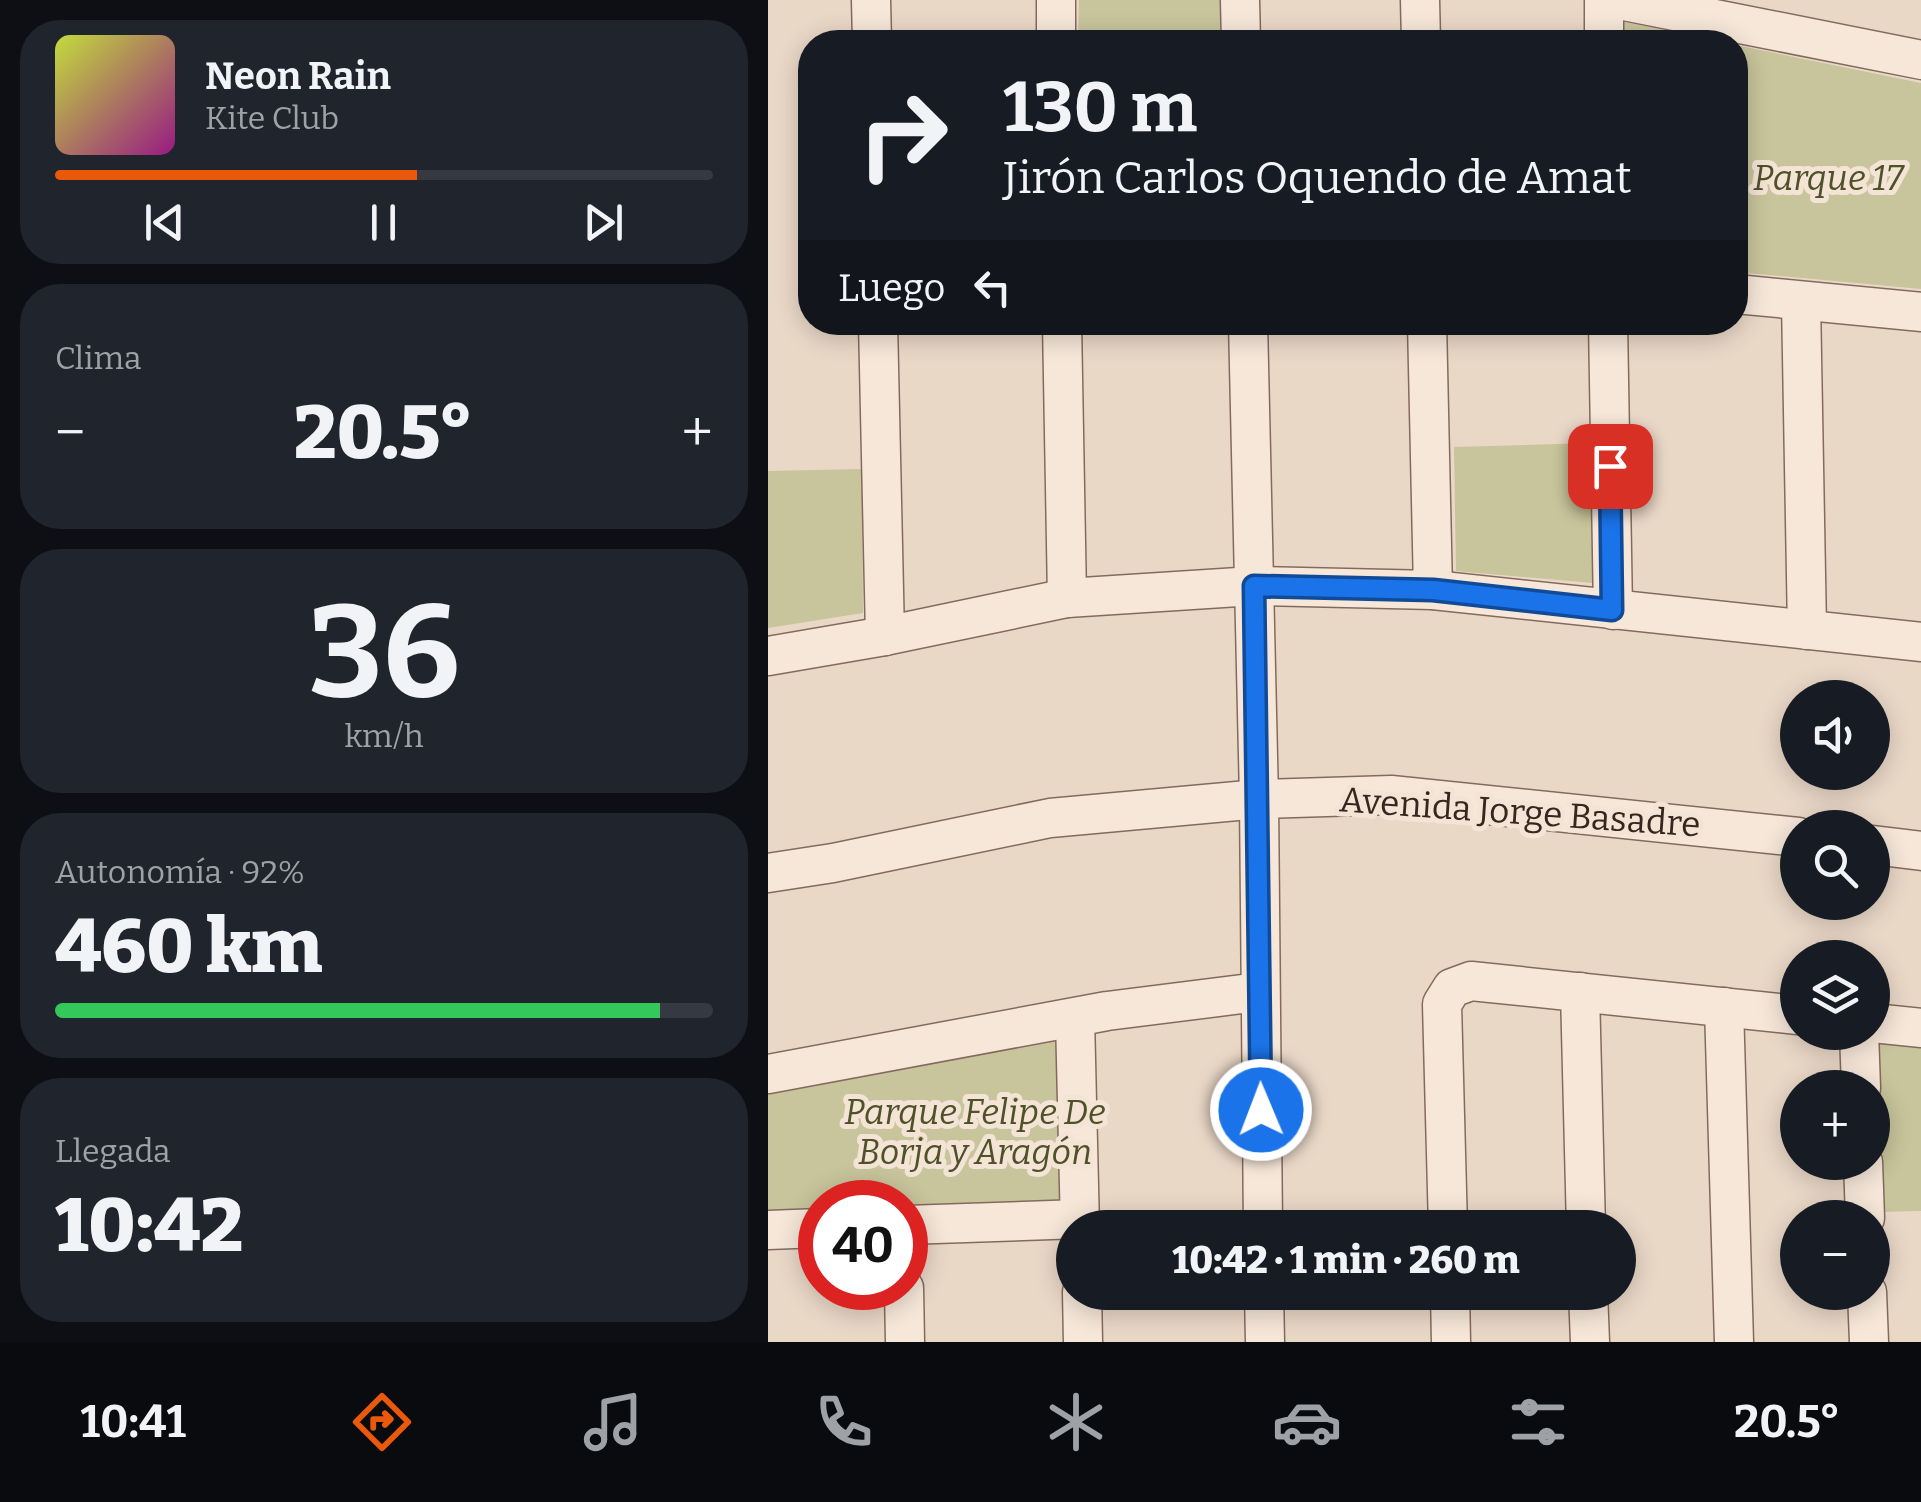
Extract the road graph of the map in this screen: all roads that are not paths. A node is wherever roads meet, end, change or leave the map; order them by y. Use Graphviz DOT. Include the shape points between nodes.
graph roads {
  1 [pos="871,0"];
  2 [pos="1056,0"];
  3 [pos="1240,0"];
  4 [pos="1420,0"];
  5 [pos="1604,0"];
  6 [pos="1619,0"];
  7 [pos="872,30"];
  8 [pos="1056,30"];
  9 [pos="1241,30"];
  10 [pos="1421,30"];
  11 [pos="1604,30"];
  12 [pos="1922,60"];
  13 [pos="1748,295"];
  14 [pos="1801,300"];
  15 [pos="1922,312"];
  16 [pos="878,335"];
  17 [pos="1062,335"];
  18 [pos="1248,335"];
  19 [pos="1427,335"];
  20 [pos="1608,335"];
  21 [pos="1254,586"];
  22 [pos="1433,590"];
  23 [pos="1067,598"];
  24 [pos="1612,610"];
  25 [pos="1807,630"];
  26 [pos="885,636"];
  27 [pos="1922,642"];
  28 [pos="768,656"];
  29 [pos="1259,799"];
  30 [pos="1780,835"];
  31 [pos="1890,848"];
  32 [pos="1922,851"];
  33 [pos="768,873"];
  34 [pos="1258,992"];
  35 [pos="1580,992"];
  36 [pos="1724,1007"];
  37 [pos="1780,1013"];
  38 [pos="1074,1018"];
  39 [pos="1890,1025"];
  40 [pos="1922,1028"];
  41 [pos="768,1074"];
  42 [pos="1080,1210"];
  43 [pos="1263,1210"];
  44 [pos="1448,1210"];
  45 [pos="1586,1210"];
  46 [pos="1056,1223"];
  47 [pos="928,1225"];
  48 [pos="798,1229"];
  49 [pos="768,1230"];
  50 [pos="904,1310"];
  51 [pos="1082,1310"];
  52 [pos="1264,1310"];
  53 [pos="1451,1310"];
  54 [pos="1589,1310"];
  55 [pos="1867,1310"];
  56 [pos="905,1342"];
  57 [pos="1083,1342"];
  58 [pos="1265,1342"];
  59 [pos="1452,1342"];
  60 [pos="1590,1342"];
  61 [pos="1734,1342"];
  62 [pos="1868,1342"];
  1 -- 7 [label="street"];
  2 -- 8 [label="street"];
  3 -- 9 [label="street"];
  4 -- 10 [label="street"];
  5 -- 11 [label="street"];
  6 -- 12 [label="street"];
  13 -- 14 [label="street"];
  14 -- 15 [label="street"];
  14 -- 25 [label="street"];
  16 -- 26 [label="street"];
  17 -- 23 [label="street"];
  18 -- 21 [label="street"];
  19 -- 22 [label="street"];
  20 -- 24 [label="street"];
  21 -- 22 [label="street"];
  21 -- 23 [label="street"];
  21 -- 29 [label="street"];
  22 -- 24 [label="street"];
  23 -- 26 [label="street"];
  24 -- 25 [label="street"];
  25 -- 27 [label="street"];
  26 -- 28 [label="street"];
  29 -- 30 [label="street, Avenida Jorge Basadre" via="1391,795"];
  29 -- 33 [label="street, Avenida Jorge Basadre" via="1050,818"];
  29 -- 34 [label="street"];
  31 -- 32 [label="street"];
  34 -- 38 [label="street"];
  34 -- 43 [label="street"];
  35 -- 36 [label="street"];
  35 -- 44 [label="street" via="1471,981 1445,995"];
  35 -- 45 [label="street"];
  36 -- 37 [label="street"];
  36 -- 61 [label="street"];
  38 -- 41 [label="street"];
  38 -- 42 [label="street"];
  39 -- 40 [label="street"];
  46 -- 47 [label="street"];
  48 -- 49 [label="street"];
  50 -- 56 [label="street"];
  51 -- 57 [label="street"];
  52 -- 58 [label="street"];
  53 -- 59 [label="street"];
  54 -- 60 [label="street"];
  55 -- 62 [label="street"];
}
